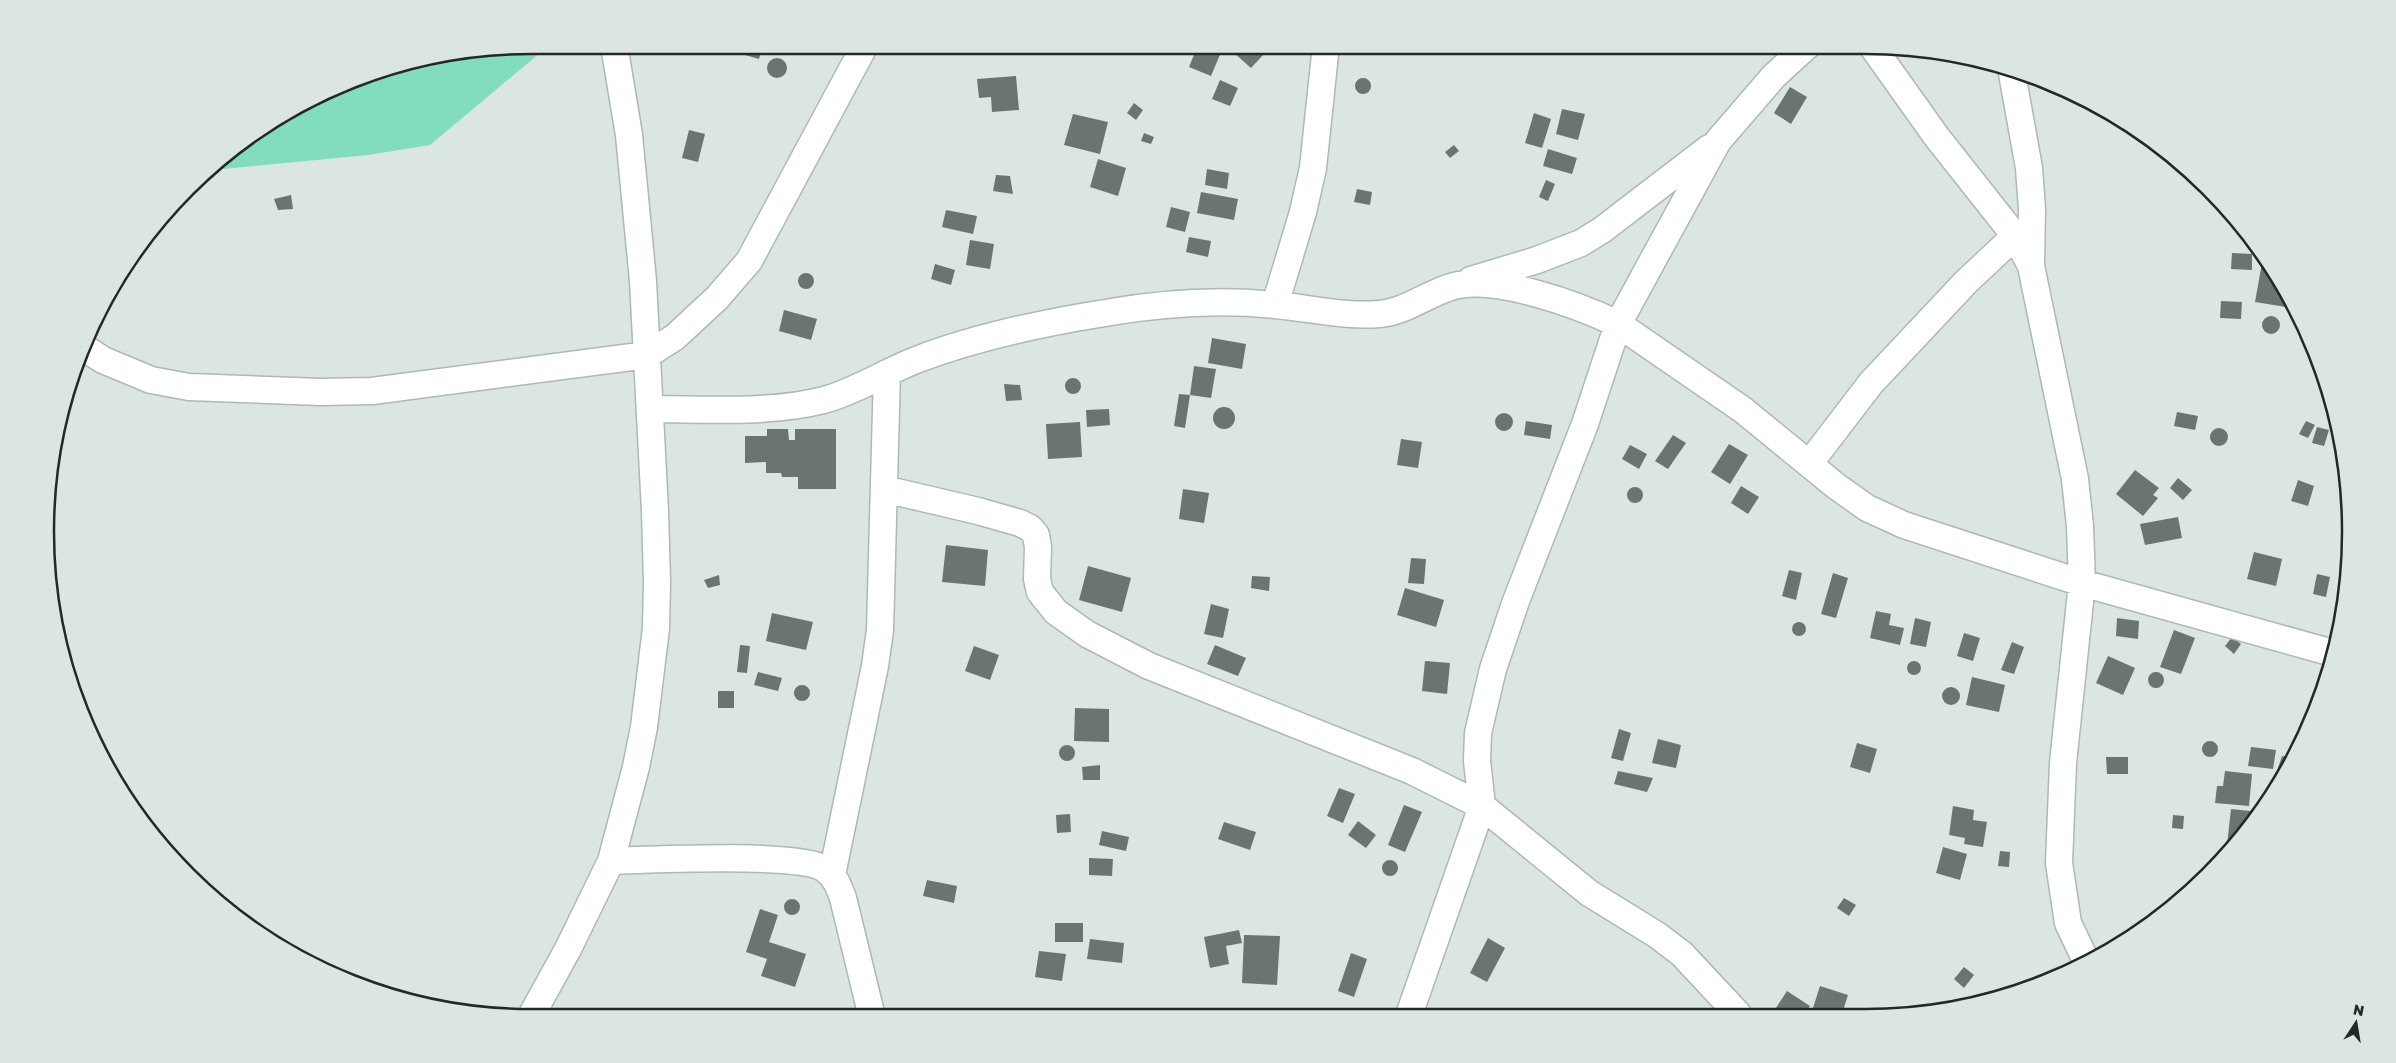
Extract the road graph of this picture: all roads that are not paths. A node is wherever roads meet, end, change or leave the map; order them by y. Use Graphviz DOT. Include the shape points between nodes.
graph roads {
  1 [pos="616,54"];
  2 [pos="860,54"];
  3 [pos="1325,54"];
  4 [pos="1798,54"];
  5 [pos="1878,54"];
  6 [pos="2013,77"];
  7 [pos="1718,141"];
  8 [pos="2015,236"];
  9 [pos="2031,266"];
  10 [pos="1457,286"];
  11 [pos="1276,305"];
  12 [pos="1618,324"];
  13 [pos="89,351"];
  14 [pos="647,356"];
  15 [pos="887,373"];
  16 [pos="650,409"];
  17 [pos="1809,464"];
  18 [pos="884,488"];
  19 [pos="2082,583"];
  20 [pos="2327,651"];
  21 [pos="1482,806"];
  22 [pos="611,861"];
  23 [pos="832,875"];
  24 [pos="2084,956"];
  25 [pos="535,1009"];
  26 [pos="870,1009"];
  27 [pos="1411,1009"];
  28 [pos="1733,1009"];
  1 -- 14 [label="street" via="629,135"];
  2 -- 14 [label="street" via="749,260 716,298 675,337"];
  3 -- 11 [label="street" via="1312,168"];
  4 -- 7 [label="street" via="1774,76"];
  5 -- 8 [label="street" via="1936,136"];
  6 -- 9 [label="street" via="2029,168"];
  7 -- 10 [label="street" via="1581,243"];
  7 -- 12 [label="street"];
  8 -- 9 [label="street"];
  8 -- 17 [label="street" via="1966,282 1871,383"];
  9 -- 19 [label="street" via="2075,479"];
  10 -- 11 [label="street" via="1381,314"];
  10 -- 12 [label="street" via="1482,285 1552,298"];
  11 -- 15 [label="street" via="1183,302 1103,313 957,346"];
  12 -- 17 [label="street" via="1743,410"];
  12 -- 21 [label="street" via="1586,424 1516,601 1493,669 1478,733 1477,762"];
  13 -- 14 [label="street" via="102,360 151,380 188,387 320,392 372,391"];
  14 -- 16 [label="street"];
  15 -- 16 [label="street" via="844,393 793,406"];
  15 -- 18 [label="street"];
  16 -- 22 [label="street" via="656,628 643,735"];
  17 -- 19 [label="street" via="1851,497 1886,518"];
  18 -- 21 [label="street" via="978,511 1030,528 1036,535 1038,547 1040,592 1056,612 1087,634 1148,666 1412,772"];
  18 -- 23 [label="street" via="880,630"];
  19 -- 20 [label="street"];
  19 -- 24 [label="street" via="2063,763 2059,864 2068,923"];
  21 -- 27 [label="street"];
  21 -- 28 [label="street" via="1589,893 1682,954"];
  22 -- 23 [label="street" via="793,861 812,863"];
  22 -- 25 [label="street"];
  23 -- 26 [label="street" via="843,898"];
}
